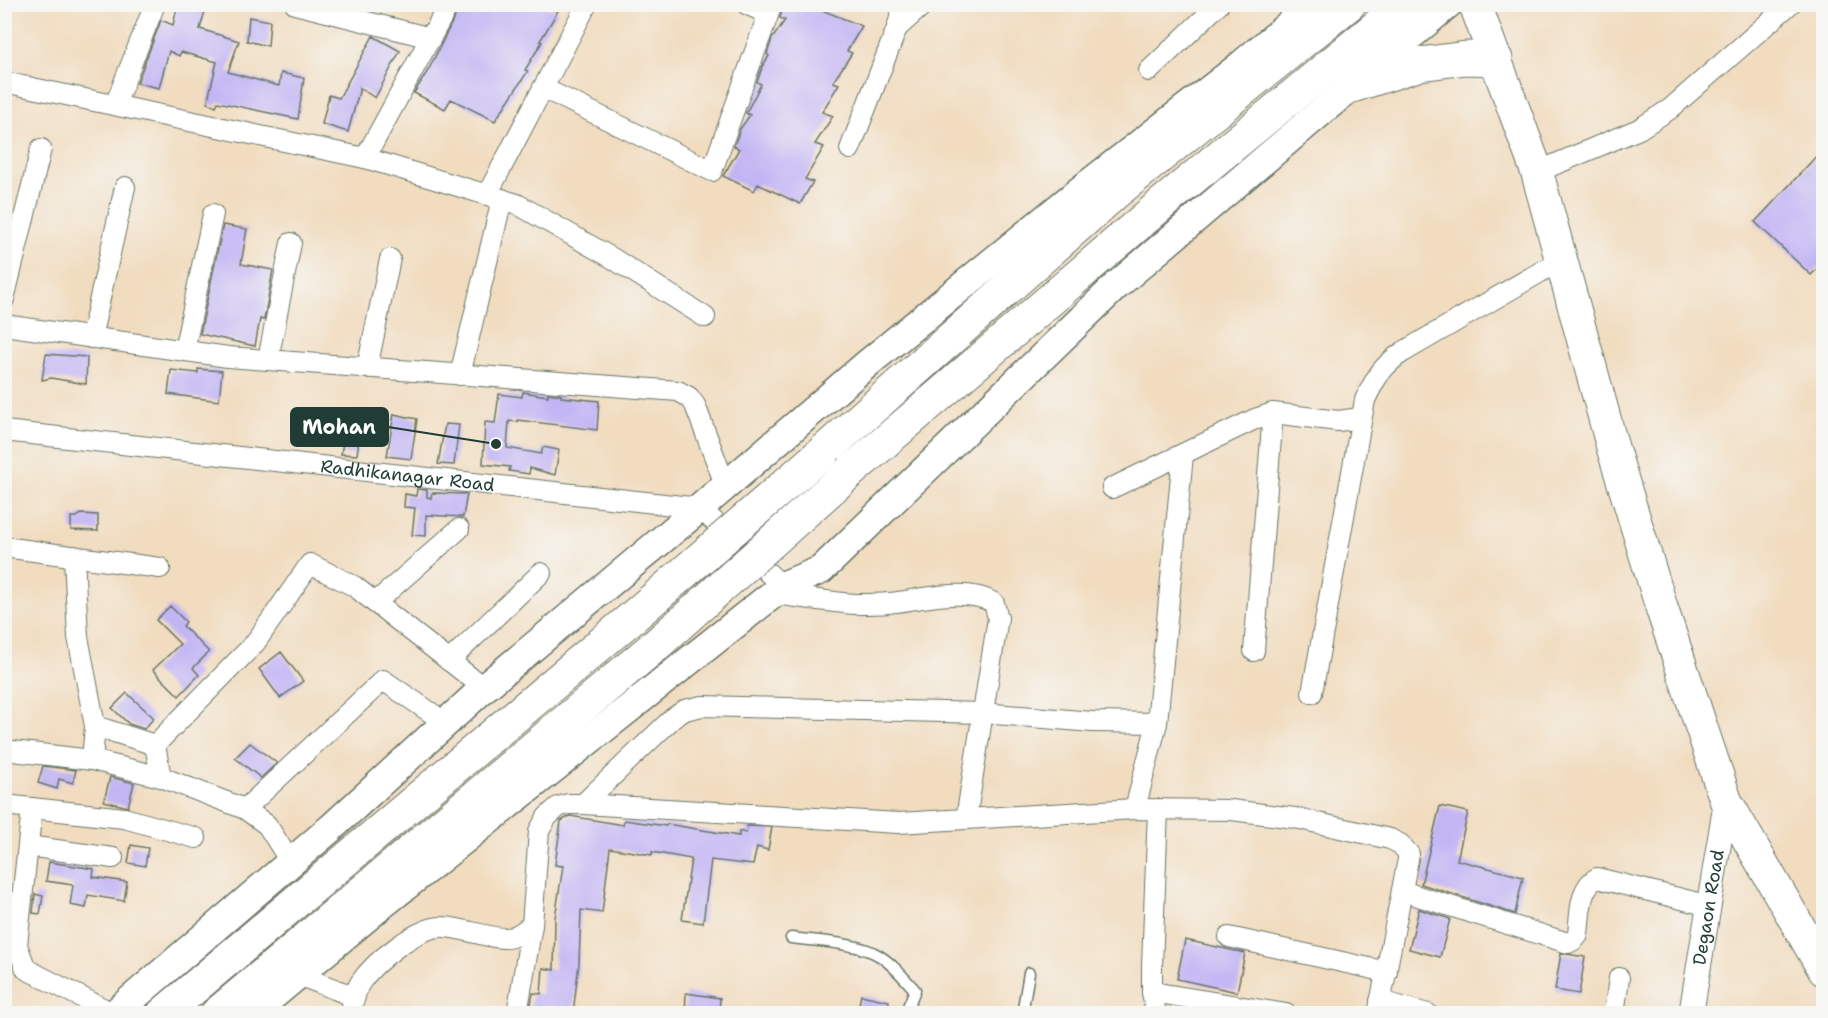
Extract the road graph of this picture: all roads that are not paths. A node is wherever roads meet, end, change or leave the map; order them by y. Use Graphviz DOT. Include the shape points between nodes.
graph roads {
  1 [pos="155,4"];
  2 [pos="296,4"];
  3 [pos="449,4"];
  4 [pos="587,4"];
  5 [pos="746,4"];
  6 [pos="904,4"];
  7 [pos="924,4"];
  8 [pos="1219,4"];
  9 [pos="1313,4"];
  10 [pos="1349,4"];
  11 [pos="1404,4"];
  12 [pos="1448,4"];
  13 [pos="1476,4"];
  14 [pos="1790,4"];
  15 [pos="770,9"];
  16 [pos="897,28"];
  17 [pos="431,38"];
  18 [pos="1496,59"];
  19 [pos="1149,71"];
  20 [pos="4,82"];
  21 [pos="1352,86"];
  22 [pos="543,88"];
  23 [pos="115,105"];
  24 [pos="850,149"];
  25 [pos="41,150"];
  26 [pos="365,158"];
  27 [pos="1537,172"];
  28 [pos="125,187"];
  29 [pos="494,197"];
  30 [pos="213,214"];
  31 [pos="291,243"];
  32 [pos="390,259"];
  33 [pos="1561,260"];
  34 [pos="4,299"];
  35 [pos="705,317"];
  36 [pos="4,325"];
  37 [pos="91,338"];
  38 [pos="184,351"];
  39 [pos="268,360"];
  40 [pos="367,368"];
  41 [pos="460,375"];
  42 [pos="1274,413"];
  43 [pos="1361,418"];
  44 [pos="4,431"];
  45 [pos="1183,455"];
  46 [pos="726,487"];
  47 [pos="1112,488"];
  48 [pos="700,508"];
  49 [pos="459,529"];
  50 [pos="4,547"];
  51 [pos="74,556"];
  52 [pos="160,568"];
  53 [pos="541,573"];
  54 [pos="777,590"];
  55 [pos="375,603"];
  56 [pos="1254,651"];
  57 [pos="449,661"];
  58 [pos="484,688"];
  59 [pos="1312,693"];
  60 [pos="983,713"];
  61 [pos="446,723"];
  62 [pos="1157,723"];
  63 [pos="95,726"];
  64 [pos="154,745"];
  65 [pos="4,750"];
  66 [pos="92,760"];
  67 [pos="161,777"];
  68 [pos="1726,801"];
  69 [pos="582,804"];
  70 [pos="4,806"];
  71 [pos="32,808"];
  72 [pos="1158,808"];
  73 [pos="245,809"];
  74 [pos="1135,809"];
  75 [pos="966,819"];
  76 [pos="196,838"];
  77 [pos="28,846"];
  78 [pos="113,858"];
  79 [pos="291,863"];
  80 [pos="1402,891"];
  81 [pos="1710,906"];
  82 [pos="532,925"];
  83 [pos="1229,937"];
  84 [pos="791,938"];
  85 [pos="1824,970"];
  86 [pos="1387,972"];
  87 [pos="1029,973"];
  88 [pos="298,975"];
  89 [pos="1619,978"];
  90 [pos="1152,992"];
  91 [pos="352,1005"];
  92 [pos="1379,1007"];
  93 [pos="114,1014"];
  94 [pos="163,1014"];
  95 [pos="217,1014"];
  96 [pos="251,1014"];
  97 [pos="517,1014"];
  98 [pos="905,1014"];
  99 [pos="1022,1014"];
  100 [pos="1156,1014"];
  101 [pos="1286,1014"];
  102 [pos="1428,1014"];
  103 [pos="1614,1014"];
  104 [pos="1691,1014"];
  1 -- 23 [label="street"];
  2 -- 17 [label="street"];
  3 -- 17 [label="street"];
  4 -- 22 [label="street"];
  5 -- 15 [label="street"];
  6 -- 16 [label="street"];
  7 -- 16 [label="street"];
  8 -- 19 [label="street"];
  9 -- 46 [label="main road" via="867,364"];
  10 -- 94 [label="highway, bridge" via="1115,192 825,451"];
  11 -- 95 [label="highway, bridge" via="1164,202 850,471 656,645"];
  12 -- 21 [label="main road"];
  13 -- 18 [label="main road"];
  14 -- 27 [label="street" via="1670,110 1639,129"];
  15 -- 22 [label="street" via="712,171"];
  16 -- 24 [label="street"];
  17 -- 26 [label="street"];
  18 -- 21 [label="highway" via="1420,64"];
  18 -- 27 [label="main road"];
  20 -- 23 [label="street"];
  21 -- 54 [label="main road" via="1117,285 821,570"];
  22 -- 29 [label="street"];
  23 -- 26 [label="street"];
  25 -- 34 [label="street"];
  26 -- 29 [label="street"];
  27 -- 33 [label="main road"];
  28 -- 37 [label="street"];
  29 -- 35 [label="street" via="517,204 612,258"];
  29 -- 41 [label="street"];
  30 -- 38 [label="street"];
  31 -- 39 [label="street"];
  32 -- 40 [label="street"];
  33 -- 43 [label="street" via="1389,362 1377,375"];
  33 -- 68 [label="main road" via="1613,449"];
  36 -- 37 [label="street"];
  37 -- 38 [label="street"];
  38 -- 39 [label="street"];
  39 -- 40 [label="street"];
  40 -- 41 [label="street"];
  41 -- 46 [label="street" via="678,391 695,405"];
  42 -- 43 [label="street" via="1338,421"];
  42 -- 45 [label="street"];
  42 -- 56 [label="street"];
  43 -- 59 [label="street"];
  44 -- 48 [label="street, Radhikanagar Road"];
  45 -- 47 [label="street"];
  45 -- 62 [label="street"];
  46 -- 48 [label="main road"];
  48 -- 54 [label="street"];
  48 -- 58 [label="main road"];
  49 -- 55 [label="street"];
  50 -- 51 [label="street"];
  51 -- 52 [label="street"];
  51 -- 63 [label="street" via="78,637"];
  53 -- 57 [label="street"];
  54 -- 60 [label="street" via="855,603 971,596 994,603 998,618"];
  54 -- 88 [label="main road"];
  55 -- 57 [label="street"];
  55 -- 64 [label="street" via="354,586 310,564 255,643"];
  57 -- 58 [label="street"];
  58 -- 61 [label="main road"];
  60 -- 62 [label="street" via="1103,723"];
  60 -- 69 [label="street" via="702,706 673,718"];
  60 -- 75 [label="street"];
  61 -- 73 [label="street" via="383,680"];
  61 -- 79 [label="main road"];
  62 -- 74 [label="street"];
  63 -- 64 [label="street"];
  63 -- 66 [label="street"];
  64 -- 67 [label="street"];
  65 -- 66 [label="street"];
  66 -- 67 [label="street"];
  67 -- 73 [label="street"];
  68 -- 81 [label="street, Degaon Road"];
  68 -- 85 [label="main road"];
  69 -- 75 [label="street" via="898,823"];
  69 -- 82 [label="street" via="558,807 539,831"];
  70 -- 71 [label="street"];
  71 -- 76 [label="street" via="124,818"];
  71 -- 77 [label="street"];
  72 -- 74 [label="street"];
  72 -- 80 [label="street" via="1231,810 1295,818 1390,839 1409,854"];
  72 -- 90 [label="street"];
  73 -- 79 [label="street" via="267,825"];
  74 -- 75 [label="street"];
  77 -- 78 [label="street"];
  77 -- 93 [label="street" via="17,945 26,969"];
  79 -- 93 [label="main road"];
  80 -- 81 [label="street" via="1568,943 1578,935 1585,890 1597,878"];
  80 -- 86 [label="street"];
  81 -- 104 [label="street, Degaon Road"];
  82 -- 91 [label="street" via="512,937 501,938 440,926 421,931 369,972"];
  82 -- 97 [label="street"];
  83 -- 86 [label="street"];
  84 -- 98 [label="lane" via="877,954 915,990"];
  86 -- 92 [label="street"];
  87 -- 99 [label="lane"];
  88 -- 91 [label="street"];
  88 -- 96 [label="main road"];
  89 -- 103 [label="street"];
  90 -- 100 [label="street"];
  90 -- 101 [label="street"];
  92 -- 102 [label="street"];
}
